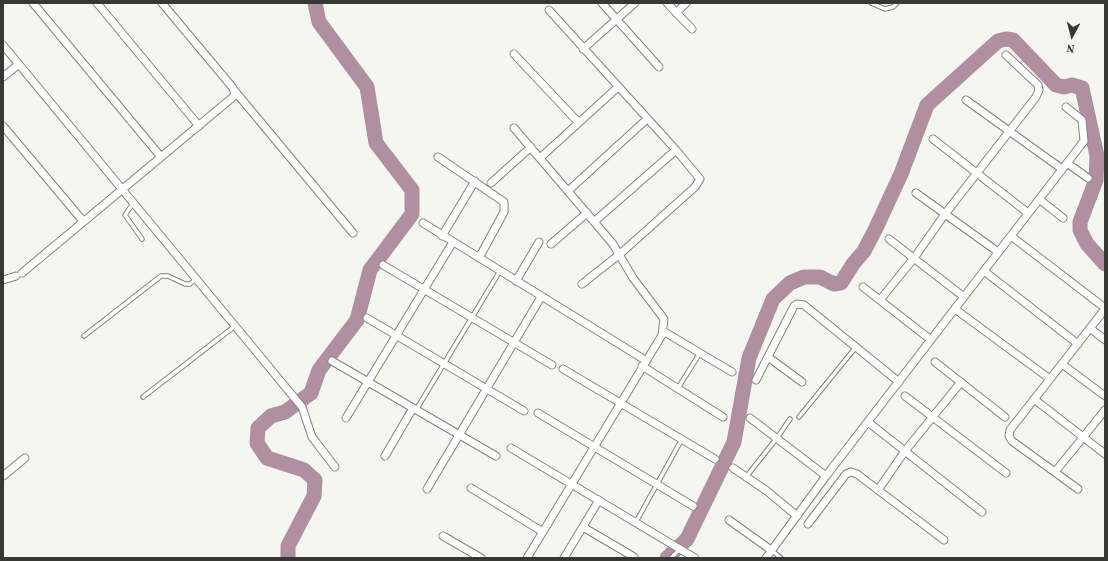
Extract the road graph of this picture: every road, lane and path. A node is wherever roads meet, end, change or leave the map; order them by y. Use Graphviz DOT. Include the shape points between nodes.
graph roads {
  1 [pos="33,3"];
  2 [pos="97,3"];
  3 [pos="162,3"];
  4 [pos="602,3"];
  5 [pos="635,3"];
  6 [pos="667,3"];
  7 [pos="686,3"];
  8 [pos="871,3"];
  9 [pos="897,3"];
  10 [pos="549,10"];
  11 [pos="676,13"];
  12 [pos="616,20"];
  13 [pos="692,29"];
  14 [pos="3,45"];
  15 [pos="584,49"];
  16 [pos="514,54"];
  17 [pos="1006,55"];
  18 [pos="19,64"];
  19 [pos="659,67"];
  20 [pos="3,77"];
  21 [pos="618,87"];
  22 [pos="233,88"];
  23 [pos="966,100"];
  24 [pos="1066,107"];
  25 [pos="647,119"];
  26 [pos="578,122"];
  27 [pos="3,126"];
  28 [pos="199,126"];
  29 [pos="514,128"];
  30 [pos="1010,131"];
  31 [pos="933,139"];
  32 [pos="531,147"];
  33 [pos="676,150"];
  34 [pos="161,157"];
  35 [pos="438,157"];
  36 [pos="540,158"];
  37 [pos="1067,162"];
  38 [pos="1062,169"];
  39 [pos="977,173"];
  40 [pos="1088,178"];
  41 [pos="475,181"];
  42 [pos="492,182"];
  43 [pos="123,189"];
  44 [pos="568,191"];
  45 [pos="916,193"];
  46 [pos="1039,199"];
  47 [pos="134,202"];
  48 [pos="587,213"];
  49 [pos="1028,213"];
  50 [pos="945,214"];
  51 [pos="1063,218"];
  52 [pos="595,221"];
  53 [pos="83,222"];
  54 [pos="422,223"];
  55 [pos="353,233"];
  56 [pos="442,236"];
  57 [pos="1011,236"];
  58 [pos="142,239"];
  59 [pos="889,239"];
  60 [pos="453,242"];
  61 [pos="539,242"];
  62 [pos="551,244"];
  63 [pos="998,252"];
  64 [pos="620,254"];
  65 [pos="479,258"];
  66 [pos="914,258"];
  67 [pos="383,265"];
  68 [pos="500,271"];
  69 [pos="984,271"];
  70 [pos="197,278"];
  71 [pos="3,280"];
  72 [pos="516,281"];
  73 [pos="582,284"];
  74 [pos="863,287"];
  75 [pos="424,290"];
  76 [pos="541,297"];
  77 [pos="964,297"];
  78 [pos="880,300"];
  79 [pos="1105,308"];
  80 [pos="955,309"];
  81 [pos="471,317"];
  82 [pos="367,318"];
  83 [pos="236,326"];
  84 [pos="1090,328"];
  85 [pos="663,331"];
  86 [pos="397,335"];
  87 [pos="84,336"];
  88 [pos="931,340"];
  89 [pos="1105,340"];
  90 [pos="514,343"];
  91 [pos="1078,344"];
  92 [pos="856,347"];
  93 [pos="700,353"];
  94 [pos="768,357"];
  95 [pos="332,361"];
  96 [pos="934,362"];
  97 [pos="644,363"];
  98 [pos="443,364"];
  99 [pos="1062,364"];
  100 [pos="552,365"];
  101 [pos="563,369"];
  102 [pos="732,372"];
  103 [pos="1050,379"];
  104 [pos="756,380"];
  105 [pos="369,382"];
  106 [pos="802,382"];
  107 [pos="899,382"];
  108 [pos="960,382"];
  109 [pos="678,388"];
  110 [pos="486,389"];
  111 [pos="905,396"];
  112 [pos="1105,396"];
  113 [pos="143,397"];
  114 [pos="1034,399"];
  115 [pos="620,404"];
  116 [pos="415,409"];
  117 [pos="1105,410"];
  118 [pos="524,411"];
  119 [pos="538,413"];
  120 [pos="724,417"];
  121 [pos="933,417"];
  122 [pos="346,418"];
  123 [pos="750,418"];
  124 [pos="799,418"];
  125 [pos="1005,418"];
  126 [pos="790,419"];
  127 [pos="868,422"];
  128 [pos="459,435"];
  129 [pos="1083,437"];
  130 [pos="777,438"];
  131 [pos="682,440"];
  132 [pos="593,447"];
  133 [pos="511,448"];
  134 [pos="906,452"];
  135 [pos="1105,454"];
  136 [pos="385,456"];
  137 [pos="496,456"];
  138 [pos="25,458"];
  139 [pos="715,459"];
  140 [pos="335,467"];
  141 [pos="733,468"];
  142 [pos="1055,472"];
  143 [pos="1006,473"];
  144 [pos="3,476"];
  145 [pos="826,476"];
  146 [pos="746,477"];
  147 [pos="572,483"];
  148 [pos="657,485"];
  149 [pos="472,488"];
  150 [pos="1078,489"];
  151 [pos="427,490"];
  152 [pos="878,490"];
  153 [pos="599,500"];
  154 [pos="693,506"];
  155 [pos="982,512"];
  156 [pos="797,516"];
  157 [pos="729,520"];
  158 [pos="636,522"];
  159 [pos="808,524"];
  160 [pos="583,527"];
  161 [pos="543,532"];
  162 [pos="443,536"];
  163 [pos="944,540"];
  164 [pos="680,549"];
  165 [pos="771,550"];
  166 [pos="634,557"];
  167 [pos="481,558"];
  168 [pos="527,558"];
  169 [pos="564,558"];
  170 [pos="671,558"];
  171 [pos="695,558"];
  172 [pos="766,558"];
  173 [pos="781,558"];
  1 -- 34 [label="street"];
  2 -- 28 [label="street"];
  3 -- 22 [label="street"];
  4 -- 12 [label="street"];
  5 -- 12 [label="street"];
  6 -- 11 [label="street"];
  7 -- 11 [label="street"];
  8 -- 9 [label="lane" via="884,9"];
  10 -- 15 [label="street"];
  11 -- 13 [label="street"];
  12 -- 15 [label="street"];
  12 -- 19 [label="street"];
  14 -- 18 [label="street"];
  15 -- 21 [label="street"];
  16 -- 26 [label="street"];
  17 -- 30 [label="street" via="1035,81 1039,90"];
  18 -- 20 [label="street"];
  18 -- 43 [label="street"];
  21 -- 25 [label="street"];
  21 -- 26 [label="street"];
  22 -- 28 [label="street" via="234,97"];
  22 -- 55 [label="street"];
  23 -- 30 [label="street"];
  24 -- 37 [label="street" via="1082,120 1084,133 1084,141"];
  25 -- 33 [label="street"];
  25 -- 44 [label="street"];
  26 -- 36 [label="street"];
  27 -- 53 [label="street"];
  28 -- 34 [label="street"];
  29 -- 32 [label="street"];
  30 -- 38 [label="street"];
  30 -- 39 [label="street"];
  31 -- 39 [label="street"];
  32 -- 36 [label="street"];
  32 -- 42 [label="street"];
  33 -- 52 [label="street"];
  33 -- 64 [label="street" via="699,175 700,182"];
  34 -- 43 [label="street"];
  35 -- 41 [label="street"];
  36 -- 44 [label="street"];
  37 -- 38 [label="street"];
  37 -- 40 [label="street"];
  38 -- 46 [label="street"];
  39 -- 49 [label="street"];
  39 -- 50 [label="street"];
  41 -- 56 [label="street"];
  41 -- 65 [label="street" via="500,199 506,207"];
  43 -- 47 [label="street"];
  43 -- 53 [label="street"];
  44 -- 48 [label="street"];
  45 -- 50 [label="street"];
  46 -- 49 [label="street"];
  46 -- 51 [label="street"];
  47 -- 58 [label="lane" via="125,215"];
  47 -- 70 [label="street"];
  48 -- 52 [label="street"];
  48 -- 62 [label="street"];
  49 -- 57 [label="street"];
  50 -- 63 [label="street"];
  50 -- 66 [label="street"];
  52 -- 64 [label="street"];
  53 -- 71 [label="street" via="19,274"];
  54 -- 56 [label="street"];
  56 -- 60 [label="street"];
  57 -- 63 [label="street"];
  57 -- 79 [label="street"];
  59 -- 66 [label="street"];
  60 -- 65 [label="street"];
  60 -- 75 [label="street"];
  61 -- 72 [label="street"];
  63 -- 69 [label="street"];
  64 -- 73 [label="street"];
  64 -- 85 [label="street" via="633,278 664,318"];
  65 -- 68 [label="street"];
  66 -- 77 [label="street"];
  66 -- 78 [label="street"];
  67 -- 75 [label="street"];
  68 -- 72 [label="street"];
  68 -- 81 [label="lane"];
  69 -- 77 [label="street"];
  69 -- 91 [label="street"];
  70 -- 83 [label="street"];
  70 -- 87 [label="lane" via="190,284 185,284 168,276 161,276"];
  72 -- 76 [label="street"];
  74 -- 78 [label="street"];
  75 -- 81 [label="street"];
  75 -- 86 [label="street"];
  76 -- 90 [label="street"];
  76 -- 97 [label="street"];
  77 -- 80 [label="street"];
  78 -- 88 [label="street"];
  79 -- 84 [label="street"];
  80 -- 88 [label="street"];
  80 -- 103 [label="street"];
  81 -- 90 [label="street"];
  81 -- 98 [label="lane"];
  82 -- 86 [label="street"];
  83 -- 113 [label="lane"];
  83 -- 140 [label="street" via="302,407 312,437"];
  84 -- 89 [label="street"];
  84 -- 91 [label="street"];
  85 -- 93 [label="street"];
  85 -- 97 [label="street"];
  86 -- 98 [label="street"];
  86 -- 105 [label="street"];
  88 -- 107 [label="street"];
  90 -- 100 [label="street"];
  90 -- 110 [label="street"];
  91 -- 99 [label="street"];
  92 -- 94 [label="street" via="804,305 797,304"];
  92 -- 107 [label="street"];
  92 -- 124 [label="lane"];
  93 -- 102 [label="street"];
  93 -- 109 [label="lane"];
  94 -- 104 [label="street"];
  94 -- 106 [label="street"];
  95 -- 105 [label="street"];
  96 -- 108 [label="street"];
  97 -- 109 [label="street"];
  97 -- 115 [label="street"];
  98 -- 110 [label="street"];
  98 -- 116 [label="lane"];
  99 -- 103 [label="street"];
  99 -- 112 [label="street"];
  101 -- 115 [label="street"];
  103 -- 114 [label="street"];
  105 -- 116 [label="street"];
  105 -- 122 [label="street"];
  107 -- 127 [label="street"];
  108 -- 121 [label="street"];
  108 -- 125 [label="street"];
  109 -- 120 [label="street"];
  110 -- 118 [label="street"];
  110 -- 128 [label="street"];
  111 -- 121 [label="street"];
  114 -- 129 [label="street"];
  114 -- 142 [label="street" via="1010,430 1009,436 1012,441"];
  115 -- 131 [label="street"];
  115 -- 132 [label="street"];
  116 -- 128 [label="street"];
  116 -- 136 [label="street"];
  117 -- 129 [label="street"];
  119 -- 132 [label="street"];
  121 -- 134 [label="street"];
  121 -- 143 [label="street"];
  123 -- 130 [label="street"];
  126 -- 130 [label="lane"];
  127 -- 134 [label="street"];
  127 -- 145 [label="street"];
  128 -- 137 [label="street"];
  128 -- 151 [label="street"];
  129 -- 135 [label="street"];
  129 -- 142 [label="street"];
  130 -- 145 [label="street"];
  130 -- 146 [label="lane"];
  131 -- 139 [label="street"];
  131 -- 148 [label="lane"];
  132 -- 147 [label="street"];
  132 -- 148 [label="street"];
  133 -- 147 [label="street"];
  134 -- 152 [label="street"];
  134 -- 155 [label="street"];
  138 -- 144 [label="street"];
  141 -- 146 [label="street"];
  142 -- 150 [label="street"];
  145 -- 156 [label="street"];
  146 -- 156 [label="street"];
  147 -- 153 [label="street"];
  147 -- 161 [label="street"];
  148 -- 154 [label="street"];
  148 -- 158 [label="lane"];
  149 -- 161 [label="street"];
  152 -- 159 [label="street" via="857,474 846,474"];
  152 -- 163 [label="street"];
  153 -- 158 [label="street"];
  153 -- 160 [label="street"];
  156 -- 165 [label="street"];
  157 -- 165 [label="street"];
  158 -- 164 [label="street"];
  160 -- 166 [label="street"];
  160 -- 169 [label="street"];
  161 -- 168 [label="street"];
  162 -- 167 [label="street"];
  164 -- 170 [label="lane"];
  164 -- 171 [label="street"];
  165 -- 172 [label="street"];
  165 -- 173 [label="lane"];
}
